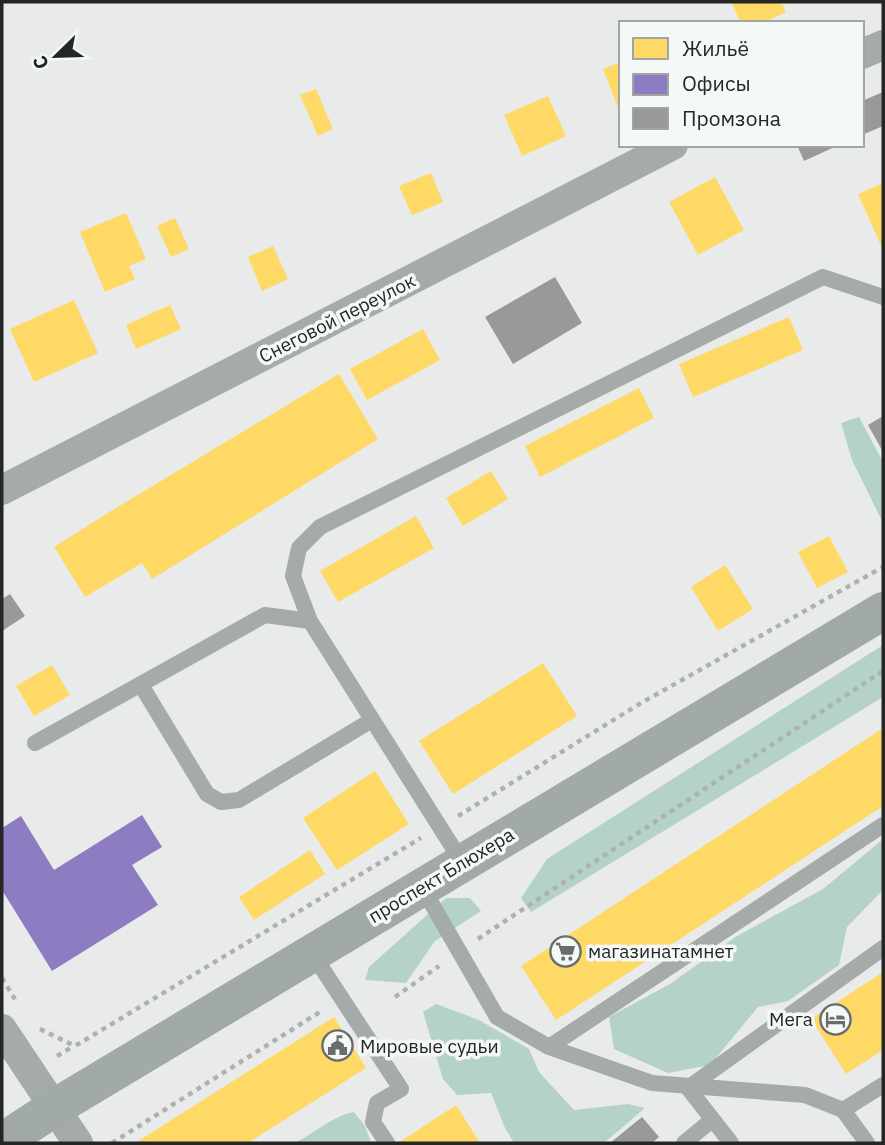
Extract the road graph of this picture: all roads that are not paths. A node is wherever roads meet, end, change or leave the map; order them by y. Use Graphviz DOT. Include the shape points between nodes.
graph roads {
  1 [pos="883,45"];
  2 [pos="864,53"];
  3 [pos="669,147"];
  4 [pos="883,298"];
  5 [pos="2,491"];
  6 [pos="883,611"];
  7 [pos="310,621"];
  8 [pos="141,685"];
  9 [pos="372,720"];
  10 [pos="35,743"];
  11 [pos="883,825"];
  12 [pos="462,862"];
  13 [pos="422,887"];
  14 [pos="883,948"];
  15 [pos="312,953"];
  16 [pos="2,1029"];
  17 [pos="549,1046"];
  18 [pos="883,1085"];
  19 [pos="688,1088"];
  20 [pos="54,1108"];
  21 [pos="843,1110"];
  22 [pos="712,1120"];
  23 [pos="2,1142"];
  24 [pos="78,1143"];
  25 [pos="387,1143"];
  26 [pos="684,1143"];
  27 [pos="731,1143"];
  28 [pos="867,1143"];
  1 -- 2 [label="street"];
  3 -- 5 [label="street, Снеговой переулок"];
  4 -- 7 [label="lane" via="822,277 320,527 299,548 293,576"];
  6 -- 12 [label="main road, проспект Блюхера"];
  7 -- 8 [label="lane" via="264,615"];
  7 -- 9 [label="lane"];
  8 -- 9 [label="lane" via="207,794 221,802 239,800"];
  8 -- 10 [label="lane"];
  9 -- 12 [label="lane"];
  11 -- 17 [label="lane"];
  12 -- 13 [label="main road, проспект Блюхера"];
  13 -- 15 [label="main road, проспект Блюхера"];
  13 -- 17 [label="lane" via="497,1017"];
  14 -- 19 [label="lane"];
  15 -- 20 [label="main road, проспект Блюхера"];
  15 -- 25 [label="lane" via="401,1089 377,1103 373,1122"];
  16 -- 20 [label="street"];
  17 -- 19 [label="lane" via="652,1083"];
  18 -- 21 [label="lane"];
  19 -- 21 [label="lane" via="805,1095"];
  19 -- 22 [label="lane"];
  20 -- 23 [label="main road, проспект Блюхера"];
  20 -- 24 [label="street"];
  21 -- 28 [label="lane"];
  22 -- 26 [label="lane"];
  22 -- 27 [label="lane"];
}
